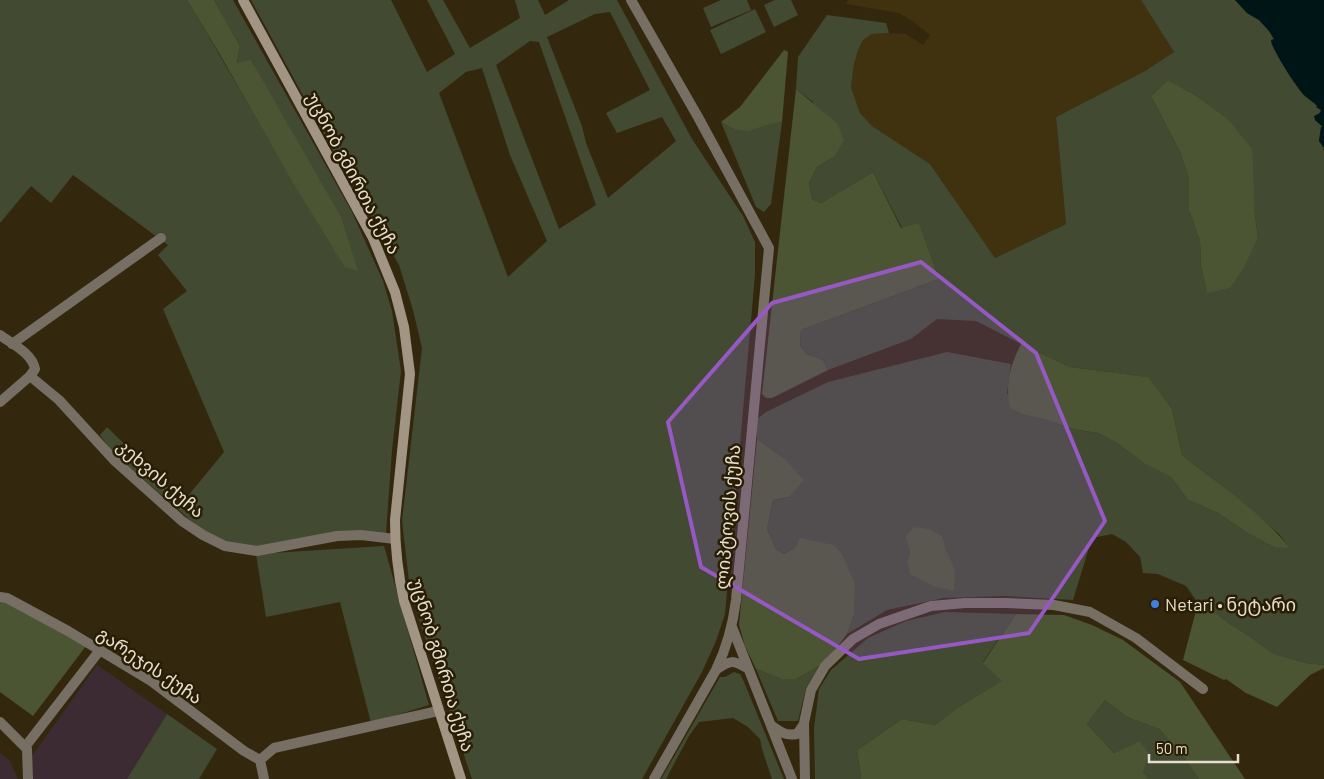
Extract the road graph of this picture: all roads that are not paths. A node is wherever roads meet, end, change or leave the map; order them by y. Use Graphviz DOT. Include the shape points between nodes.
graph roads {
  1 [pos="243,0"];
  2 [pos="631,0"];
  3 [pos="162,238"];
  4 [pos="0,335"];
  5 [pos="12,344"];
  6 [pos="30,376"];
  7 [pos="0,402"];
  8 [pos="395,538"];
  9 [pos="0,597"];
  10 [pos="732,627"];
  11 [pos="100,650"];
  12 [pos="748,668"];
  13 [pos="716,670"];
  14 [pos="1204,689"];
  15 [pos="438,711"];
  16 [pos="0,722"];
  17 [pos="804,723"];
  18 [pos="770,725"];
  19 [pos="26,747"];
  20 [pos="260,760"];
  21 [pos="28,779"];
  22 [pos="264,779"];
  23 [pos="461,779"];
  24 [pos="654,779"];
  25 [pos="792,779"];
  26 [pos="805,779"];
  1 -- 8 [label="main road, უცნობ გმირთა ქუჩა" via="373,238 397,300 410,374"];
  2 -- 10 [label="street, ლიპტოვის ქუჩა" via="769,248"];
  3 -- 5 [label="street"];
  4 -- 5 [label="street"];
  5 -- 6 [label="street" via="33,363"];
  6 -- 7 [label="street"];
  6 -- 8 [label="street, კეხვის ქუჩა" via="58,400 115,461 182,521 225,546 257,551 337,536"];
  8 -- 15 [label="main road, უცნობ გმირთა ქუჩა" via="404,601"];
  9 -- 11 [label="street, გარეჯის ქუჩა"];
  10 -- 12 [label="street, ლიპტოვის ქუჩა"];
  10 -- 13 [label="street"];
  11 -- 19 [label="street"];
  11 -- 20 [label="street, გარეჯის ქუჩა" via="151,681 244,752"];
  12 -- 13 [label="street" via="730,661"];
  12 -- 18 [label="street, ლიპტოვის ქუჩა"];
  13 -- 24 [label="street"];
  14 -- 17 [label="street" via="1136,638 1090,612 1054,605 965,603 930,606 879,624 853,639 825,666 811,690"];
  15 -- 20 [label="street" via="274,748"];
  15 -- 23 [label="main road, უცნობ გმირთა ქუჩა"];
  16 -- 19 [label="street"];
  17 -- 18 [label="street" via="797,734 789,735"];
  17 -- 26 [label="street"];
  18 -- 25 [label="street, ლიპტოვის ქუჩა"];
  19 -- 21 [label="street"];
  20 -- 22 [label="street"];
}
